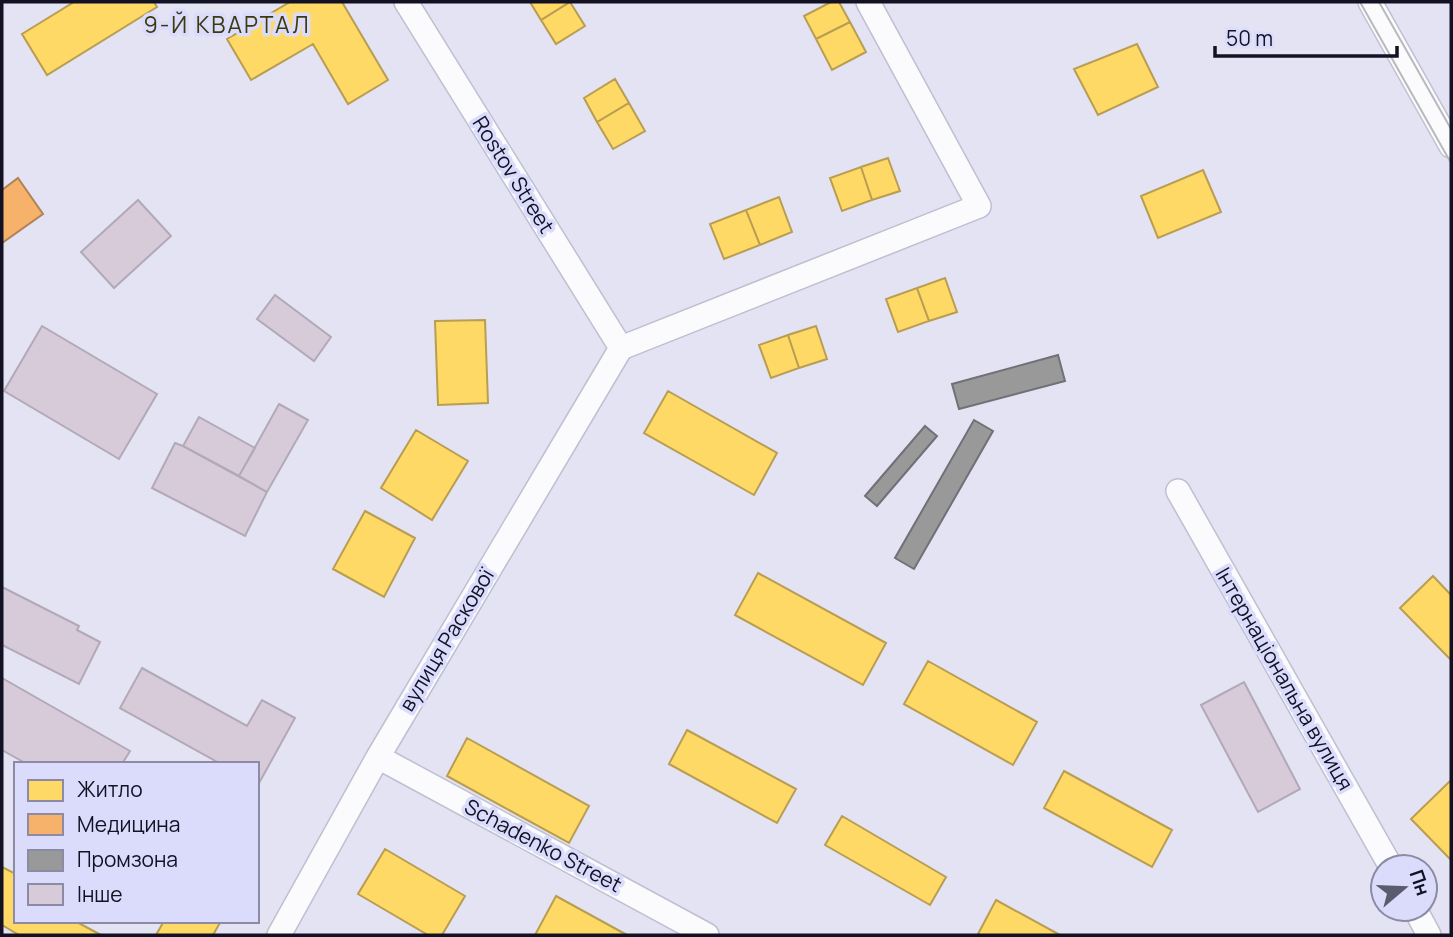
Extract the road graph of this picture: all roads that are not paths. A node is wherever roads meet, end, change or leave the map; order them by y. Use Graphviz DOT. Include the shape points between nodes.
graph roads {
  1 [pos="406,2"];
  2 [pos="868,2"];
  3 [pos="1370,2"];
  4 [pos="1451,146"];
  5 [pos="621,348"];
  6 [pos="1178,491"];
  7 [pos="378,757"];
  8 [pos="1383,853"];
  9 [pos="279,935"];
  10 [pos="707,935"];
  1 -- 5 [label="street, Rostov Street"];
  2 -- 5 [label="street" via="979,206"];
  3 -- 4 [label="street"];
  5 -- 7 [label="street, вулиця Раскової"];
  6 -- 8 [label="street, Інтернаціональна вулиця"];
  7 -- 9 [label="street, вулиця Раскової"];
  7 -- 10 [label="street, Schadenko Street"];
}
